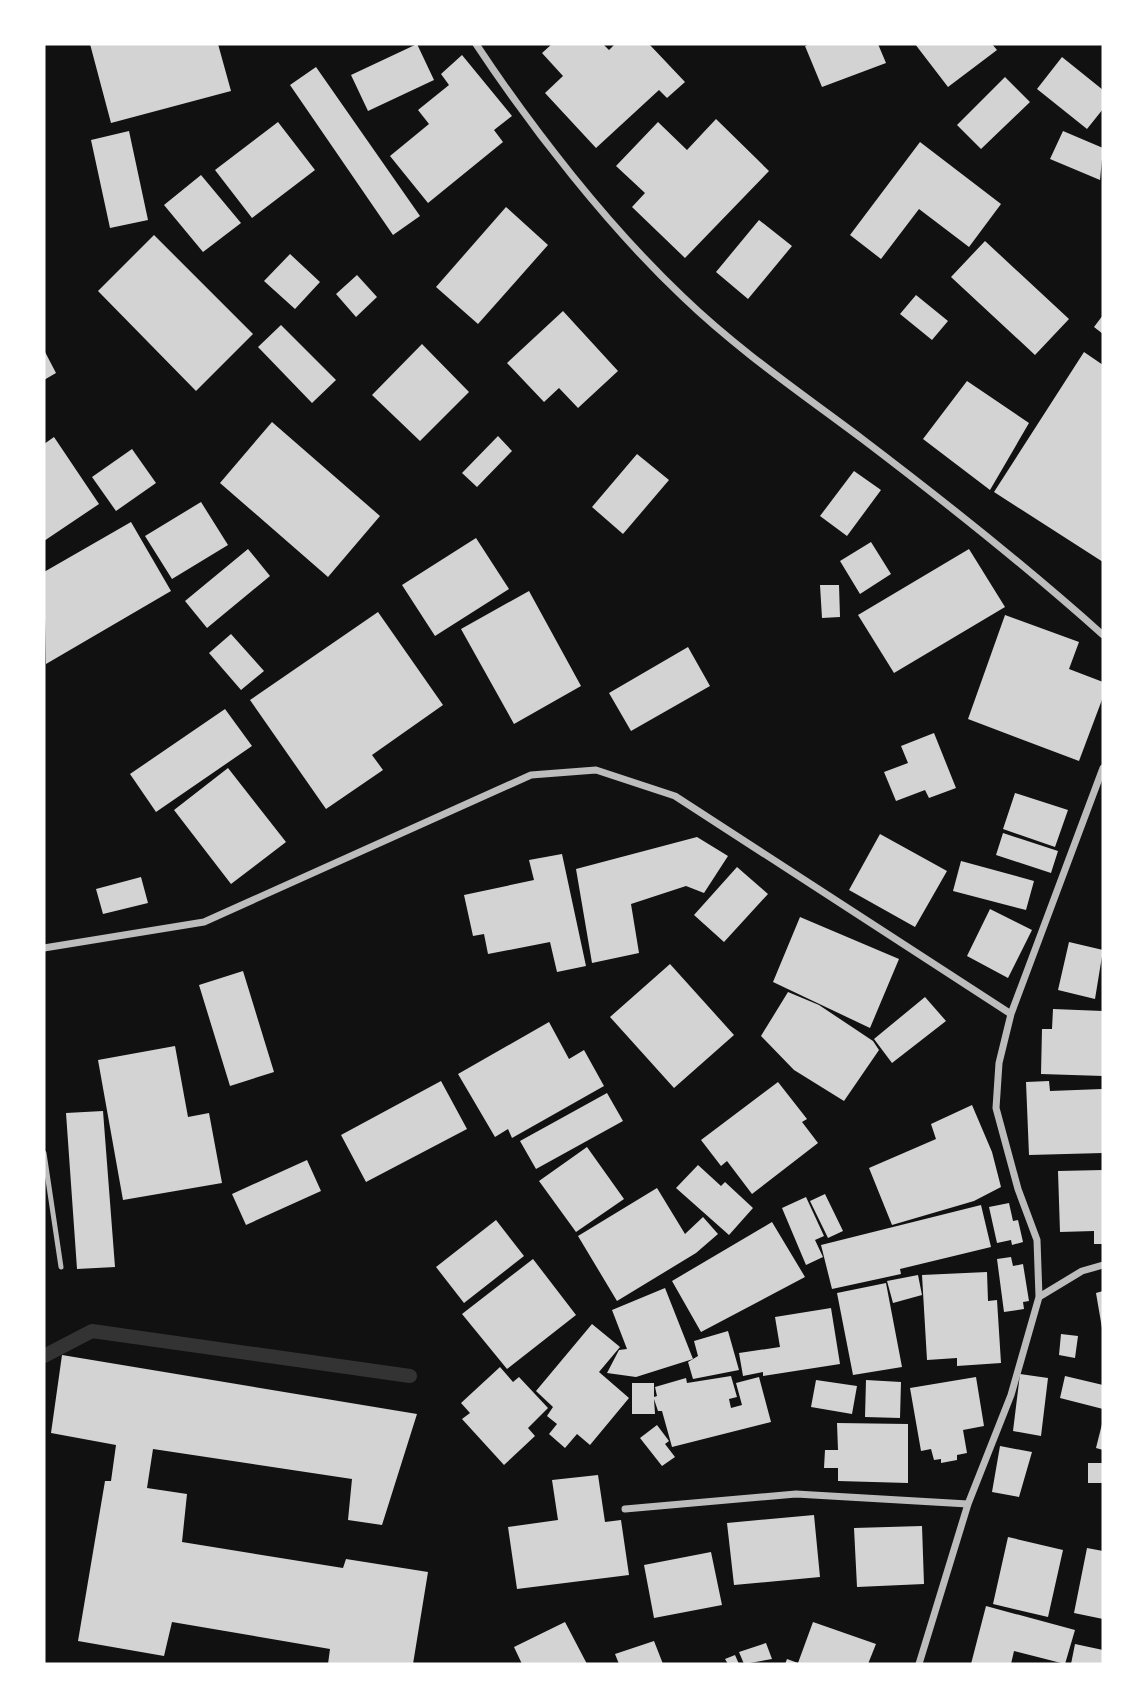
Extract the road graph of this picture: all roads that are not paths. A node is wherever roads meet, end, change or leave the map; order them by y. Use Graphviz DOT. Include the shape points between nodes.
graph roads {
  1 [pos="476,44"];
  2 [pos="1103,635"];
  3 [pos="1103,768"];
  4 [pos="44,948"];
  5 [pos="1011,1014"];
  6 [pos="44,1153"];
  7 [pos="1103,1265"];
  8 [pos="61,1267"];
  9 [pos="1039,1297"];
  10 [pos="968,1504"];
  11 [pos="625,1509"];
  12 [pos="919,1664"];
  1 -- 2 [label="street" via="585,188 682,297"];
  3 -- 5 [label="street"];
  4 -- 5 [label="street" via="204,922 531,775 596,770 675,796"];
  5 -- 9 [label="street" via="999,1063 996,1108 1037,1240"];
  6 -- 8 [label="lane"];
  7 -- 9 [label="street" via="1082,1271"];
  9 -- 10 [label="street" via="1011,1395"];
  10 -- 11 [label="street" via="796,1494"];
  10 -- 12 [label="street"];
}
